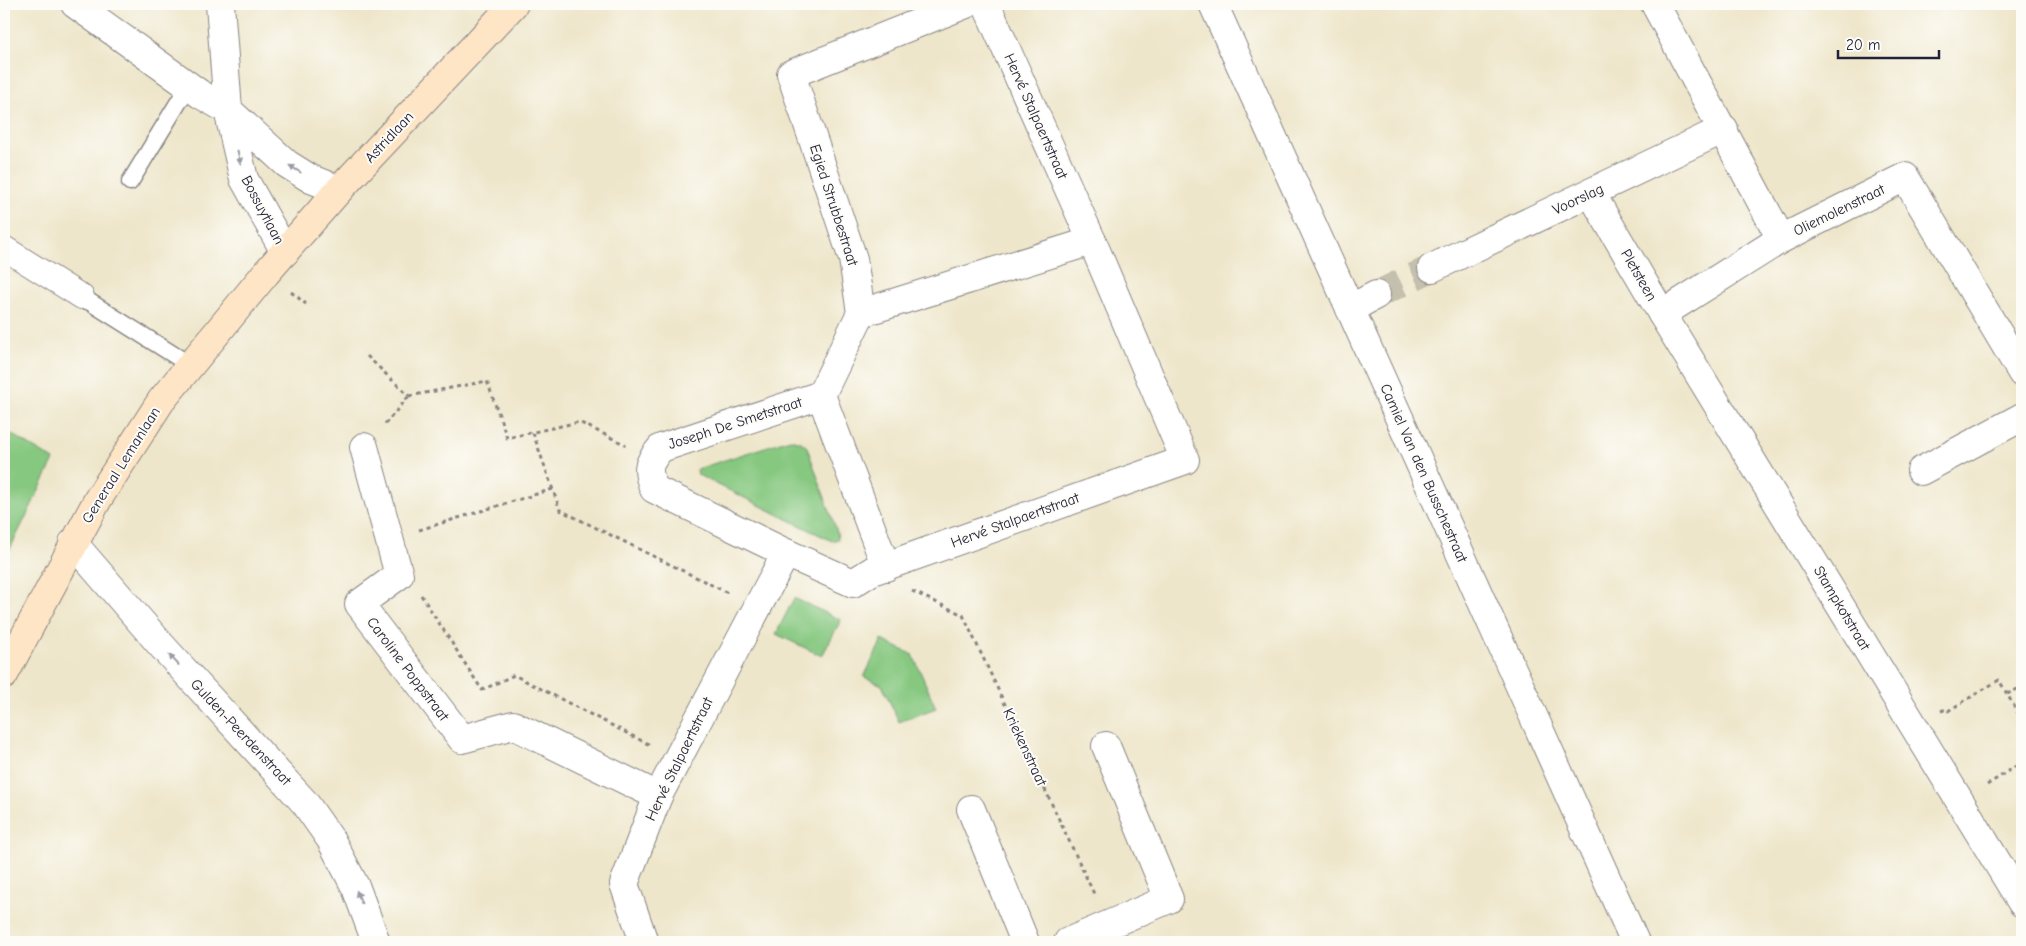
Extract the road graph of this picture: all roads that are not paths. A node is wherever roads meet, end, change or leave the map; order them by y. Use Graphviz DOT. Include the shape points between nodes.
graph roads {
  1 [pos="74,4"];
  2 [pos="220,4"];
  3 [pos="514,4"];
  4 [pos="966,4"];
  5 [pos="986,4"];
  6 [pos="1213,4"];
  7 [pos="1655,4"];
  8 [pos="189,85"];
  9 [pos="228,110"];
  10 [pos="1724,129"];
  11 [pos="130,182"];
  12 [pos="339,190"];
  13 [pos="1591,193"];
  14 [pos="1781,239"];
  15 [pos="1092,241"];
  16 [pos="4,248"];
  17 [pos="285,252"];
  18 [pos="1432,268"];
  19 [pos="266,273"];
  20 [pos="1376,295"];
  21 [pos="82,298"];
  22 [pos="1350,309"];
  23 [pos="861,313"];
  24 [pos="1662,314"];
  25 [pos="190,365"];
  26 [pos="2022,374"];
  27 [pos="821,395"];
  28 [pos="2022,417"];
  29 [pos="364,447"];
  30 [pos="1921,471"];
  31 [pos="73,543"];
  32 [pos="786,553"];
  33 [pos="886,567"];
  34 [pos="4,675"];
  35 [pos="1106,746"];
  36 [pos="658,796"];
  37 [pos="971,809"];
  38 [pos="2022,903"];
  39 [pos="376,942"];
  40 [pos="644,942"];
  41 [pos="1025,942"];
  42 [pos="1068,942"];
  43 [pos="1635,942"];
  1 -- 8 [label="street"];
  2 -- 9 [label="street, Bossuytlaan"];
  3 -- 12 [label="main road, Astridlaan"];
  4 -- 23 [label="street, Egied Strubbestraat" via="791,74 853,259"];
  5 -- 15 [label="street, Hervé Stalpaertstraat"];
  6 -- 22 [label="street, Camiel Van den Busschestraat"];
  7 -- 10 [label="street, Oliemolenstraat"];
  8 -- 9 [label="street"];
  8 -- 11 [label="lane"];
  12 -- 9 [label="street, one-way" via="311,179 287,164"];
  9 -- 17 [label="street, Bossuytlaan, one-way" via="244,179"];
  10 -- 13 [label="street, Voorslag"];
  10 -- 14 [label="street, Oliemolenstraat"];
  12 -- 17 [label="main road, Astridlaan"];
  13 -- 18 [label="street, Voorslag"];
  13 -- 24 [label="street, Pletsteen"];
  14 -- 24 [label="street, Pletsteen"];
  14 -- 26 [label="street, Oliemolenstraat" via="1905,177"];
  15 -- 23 [label="street"];
  15 -- 33 [label="street, Hervé Stalpaertstraat" via="1186,460"];
  16 -- 21 [label="street"];
  17 -- 19 [label="main road, Astridlaan"];
  19 -- 25 [label="main road, Generaal Lemanlaan"];
  20 -- 22 [label="street"];
  21 -- 25 [label="lane"];
  22 -- 43 [label="street, Camiel Van den Busschestraat"];
  23 -- 27 [label="street"];
  24 -- 38 [label="street, Stampkotstraat"];
  25 -- 31 [label="main road, Generaal Lemanlaan" via="161,400"];
  27 -- 32 [label="street, Joseph De Smetstraat" via="661,448 648,468 654,489"];
  27 -- 33 [label="street"];
  28 -- 30 [label="street"];
  29 -- 36 [label="street, Caroline Poppstraat" via="399,575 359,604 462,739 513,725"];
  31 -- 34 [label="main road, Generaal Lemanlaan"];
  39 -- 31 [label="street, Gulden-Peerdenstraat, one-way" via="356,888 331,840 306,803 161,645"];
  32 -- 33 [label="street, Hervé Stalpaertstraat" via="852,583"];
  32 -- 36 [label="street, Hervé Stalpaertstraat"];
  35 -- 42 [label="street" via="1169,899"];
  36 -- 40 [label="street, Hervé Stalpaertstraat" via="624,884"];
  37 -- 41 [label="street"];
}
